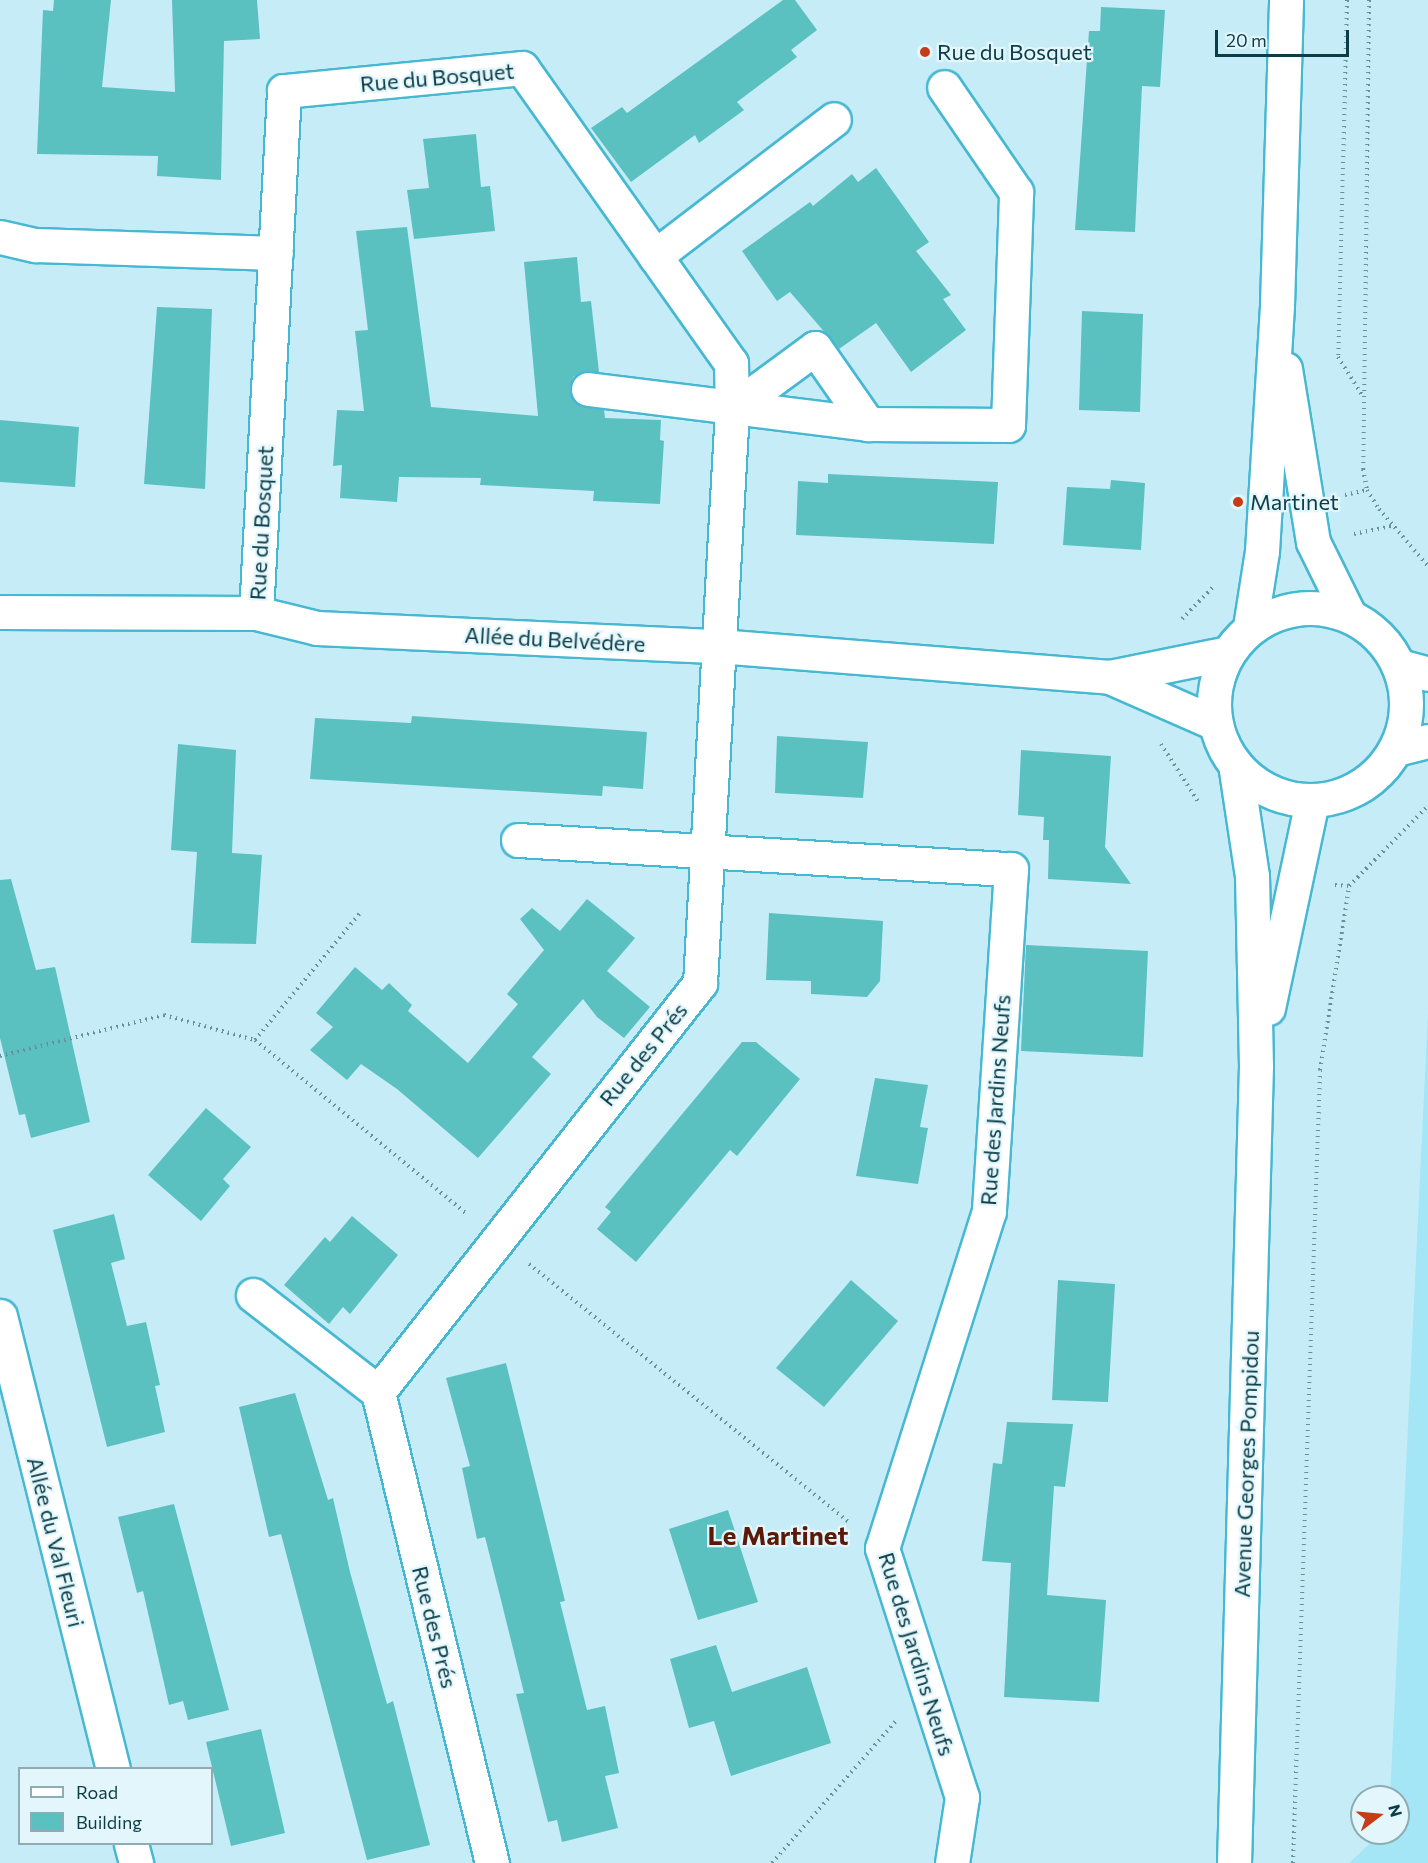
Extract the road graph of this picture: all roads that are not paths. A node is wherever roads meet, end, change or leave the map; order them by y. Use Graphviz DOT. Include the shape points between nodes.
graph roads {
  1 [pos="1286,0"];
  2 [pos="944,87"];
  3 [pos="834,119"];
  4 [pos="0,237"];
  5 [pos="276,253"];
  6 [pos="655,256"];
  7 [pos="1277,304"];
  8 [pos="588,389"];
  9 [pos="732,409"];
  10 [pos="868,424"];
  11 [pos="0,612"];
  12 [pos="256,613"];
  13 [pos="1349,615"];
  14 [pos="1250,627"];
  15 [pos="718,646"];
  16 [pos="1228,653"];
  17 [pos="1414,670"];
  18 [pos="1110,677"];
  19 [pos="1215,723"];
  20 [pos="1428,741"];
  21 [pos="1396,749"];
  22 [pos="1235,764"];
  23 [pos="1312,801"];
  24 [pos="518,840"];
  25 [pos="708,849"];
  26 [pos="1256,1066"];
  27 [pos="253,1295"];
  28 [pos="0,1317"];
  29 [pos="378,1392"];
  30 [pos="113,1767"];
  31 [pos="131,1845"];
  32 [pos="136,1863"];
  33 [pos="492,1863"];
  34 [pos="952,1863"];
  35 [pos="1233,1863"];
  1 -- 7 [label="street"];
  2 -- 10 [label="street" via="1017,192 1008,426"];
  3 -- 6 [label="street"];
  4 -- 5 [label="street" via="36,245"];
  5 -- 6 [label="street, Rue du Bosquet" via="284,92 522,68"];
  5 -- 12 [label="street, Rue du Bosquet"];
  6 -- 9 [label="street, Rue du Bosquet" via="732,363"];
  7 -- 13 [label="street" via="1313,542"];
  7 -- 14 [label="street" via="1262,551"];
  8 -- 9 [label="street"];
  9 -- 10 [label="street"];
  9 -- 10 [label="street" via="815,348"];
  9 -- 15 [label="street, Rue du Bosquet"];
  11 -- 12 [label="street, Allée du Belvédère"];
  12 -- 15 [label="street, Allée du Belvédère" via="317,628"];
  13 -- 14 [label="street" via="1308,607 1275,613"];
  13 -- 17 [label="street" via="1377,633"];
  14 -- 16 [label="street"];
  15 -- 18 [label="street, Allée du Belvédère"];
  15 -- 25 [label="street, Rue des Prés"];
  16 -- 18 [label="street, Allée du Belvédère"];
  16 -- 19 [label="street" via="1213,688"];
  17 -- 21 [label="street"];
  18 -- 19 [label="street, Allée du Belvédère"];
  19 -- 22 [label="street"];
  20 -- 21 [label="street"];
  21 -- 23 [label="street" via="1376,776 1345,795"];
  22 -- 23 [label="street" via="1260,787 1291,799"];
  22 -- 26 [label="street" via="1252,876"];
  23 -- 26 [label="street"];
  24 -- 25 [label="street, Rue des Jardins Neufs"];
  25 -- 29 [label="street, Rue des Prés" via="700,983"];
  25 -- 34 [label="street, Rue des Jardins Neufs" via="1011,869 989,1211 882,1548 962,1797"];
  26 -- 35 [label="street, Avenue Georges Pompidou"];
  27 -- 29 [label="street"];
  28 -- 30 [label="street, Allée du Val Fleuri"];
  29 -- 33 [label="street, Rue des Prés"];
  31 -- 32 [label="street"];
}
